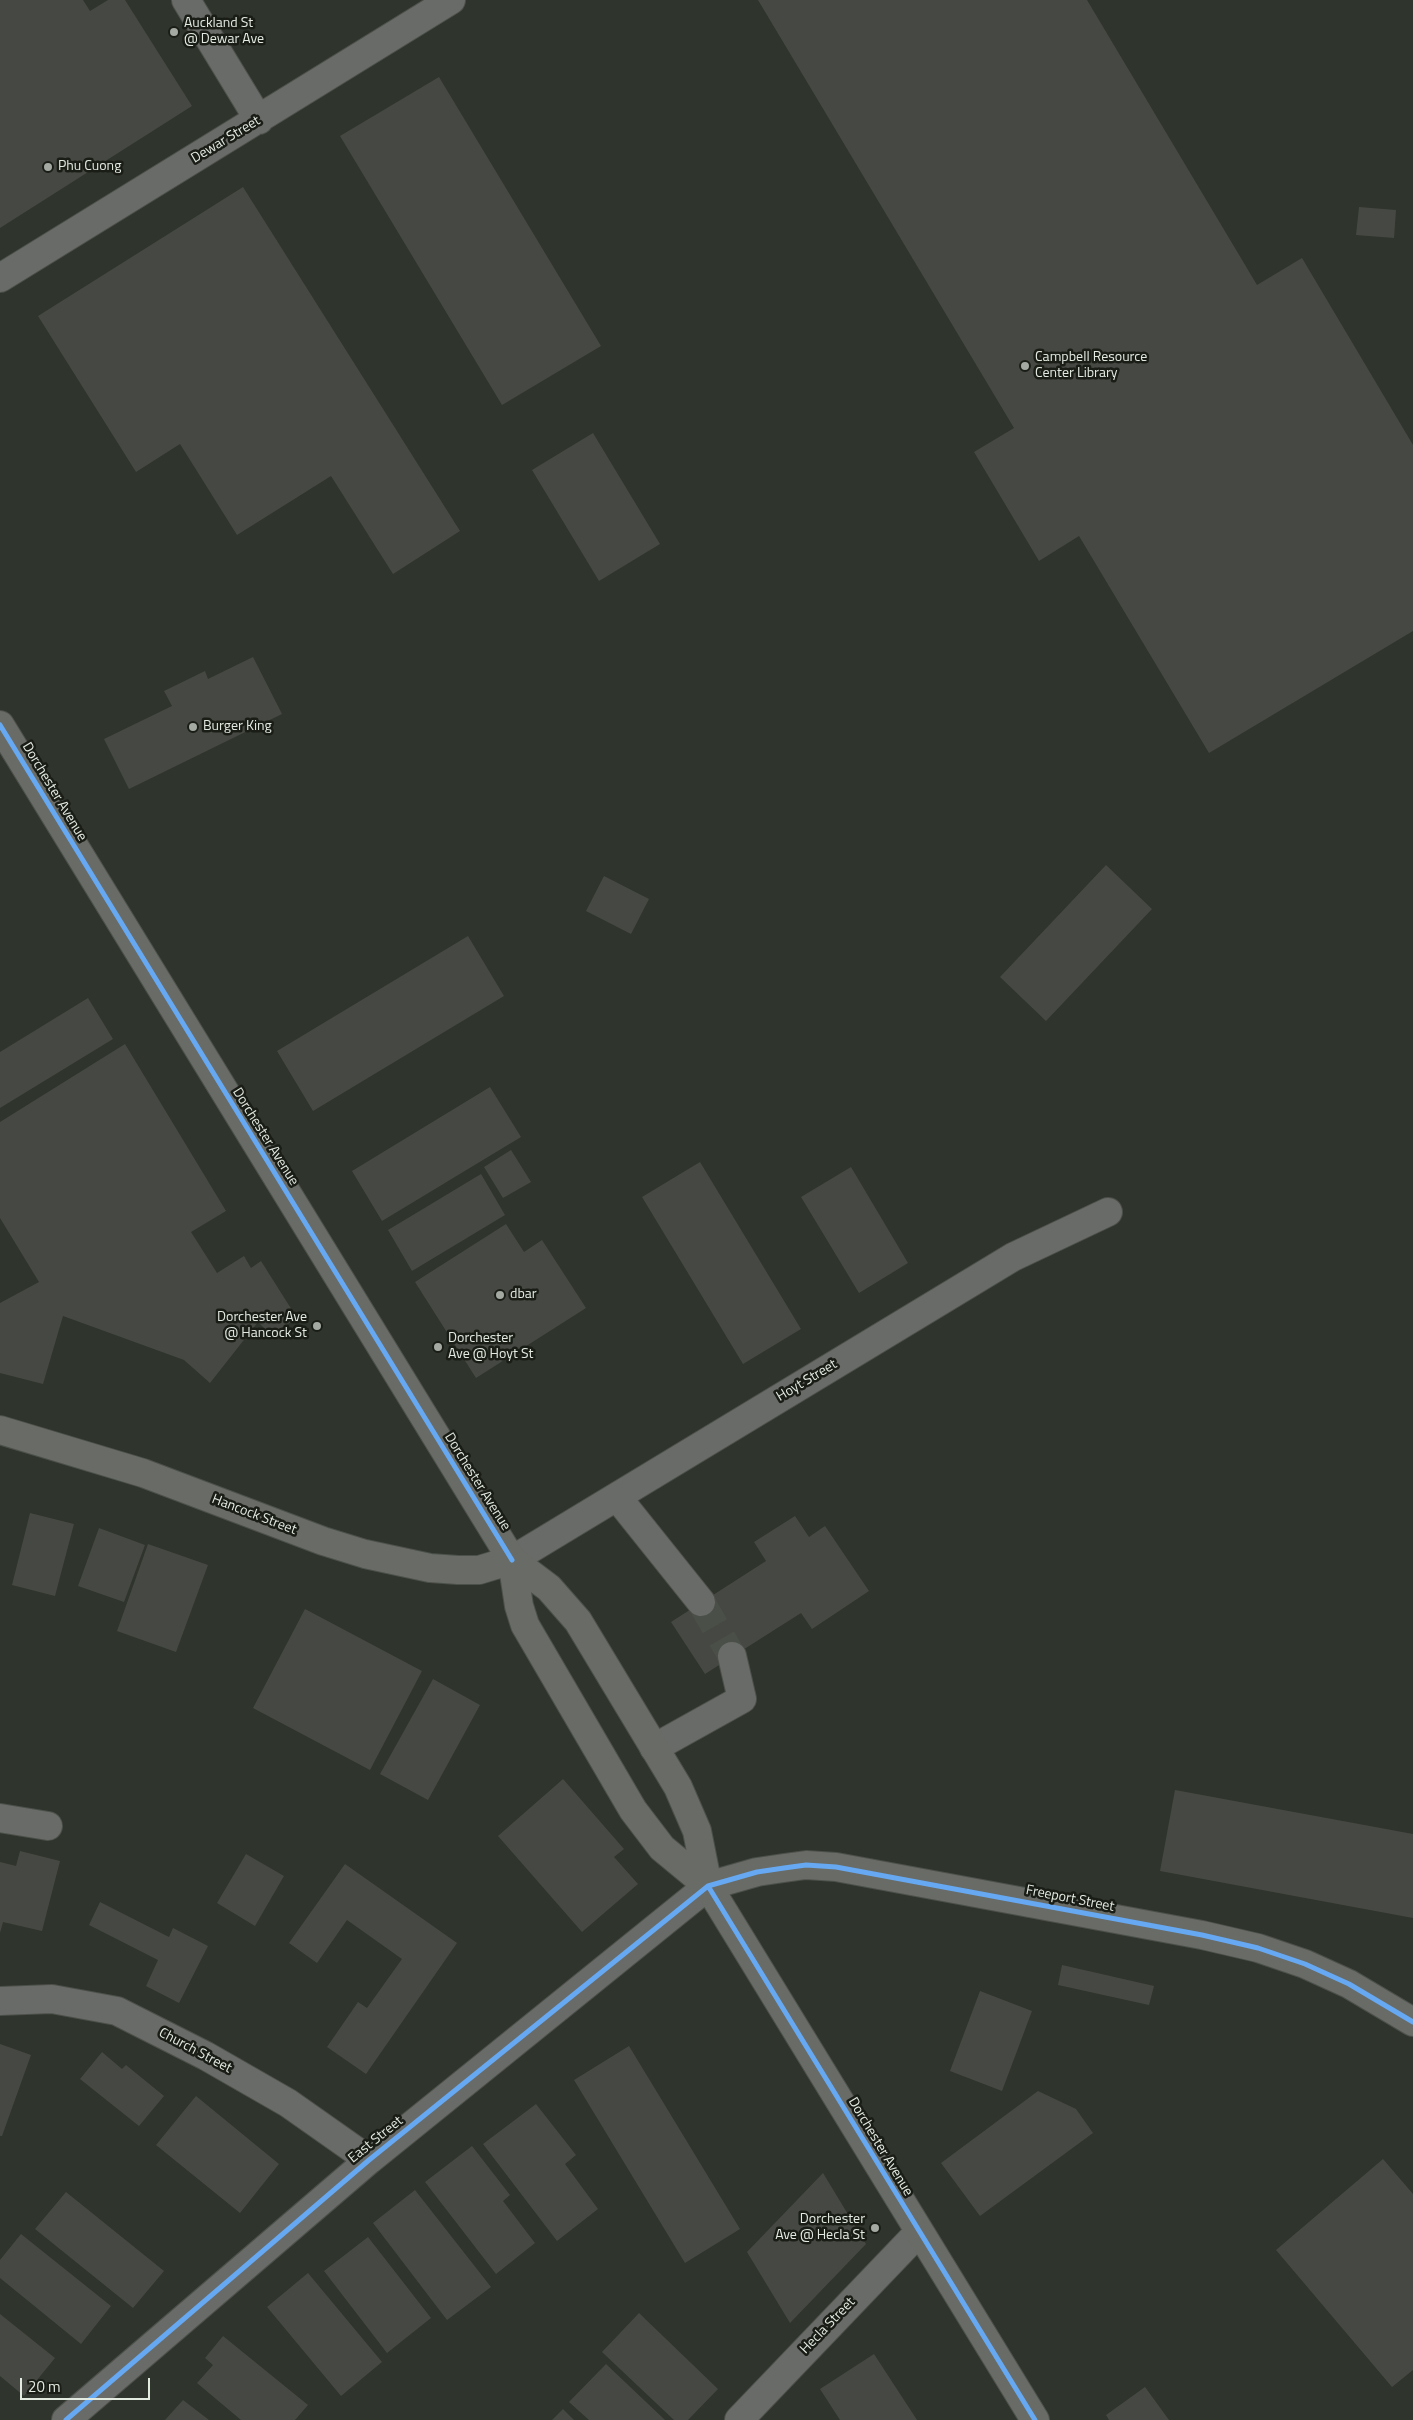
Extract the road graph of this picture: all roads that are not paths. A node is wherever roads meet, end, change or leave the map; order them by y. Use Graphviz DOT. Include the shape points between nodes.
graph roads {
  1 [pos="186,0"];
  2 [pos="451,0"];
  3 [pos="259,120"];
  4 [pos="0,278"];
  5 [pos="0,725"];
  6 [pos="1108,1212"];
  7 [pos="0,1430"];
  8 [pos="617,1497"];
  9 [pos="512,1560"];
  10 [pos="701,1602"];
  11 [pos="732,1656"];
  12 [pos="654,1748"];
  13 [pos="0,1818"];
  14 [pos="48,1826"];
  15 [pos="708,1886"];
  16 [pos="0,2001"];
  17 [pos="1413,2022"];
  18 [pos="369,2160"];
  19 [pos="919,2232"];
  20 [pos="66,2420"];
  21 [pos="739,2420"];
  22 [pos="1033,2420"];
  1 -- 3 [label="street"];
  2 -- 3 [label="street, Dewar Street"];
  3 -- 4 [label="street, Dewar Street"];
  5 -- 9 [label="main road, Dorchester Avenue"];
  6 -- 8 [label="street, Hoyt Street" via="1013,1257"];
  7 -- 9 [label="main road, Hancock Street" via="143,1473 365,1554 430,1568 458,1570 479,1570"];
  8 -- 9 [label="street, Hoyt Street"];
  8 -- 10 [label="street"];
  9 -- 12 [label="main road, Dorchester Avenue" via="549,1588 569,1610"];
  9 -- 15 [label="main road, Dorchester Avenue" via="525,1625 633,1810 662,1848"];
  11 -- 12 [label="street" via="742,1699"];
  12 -- 15 [label="main road, Dorchester Avenue" via="678,1787 697,1832"];
  13 -- 14 [label="street"];
  15 -- 17 [label="main road, Freeport Street" via="757,1872 806,1865 836,1867 1202,1936 1258,1948 1305,1964 1349,1984"];
  15 -- 18 [label="street, East Street"];
  15 -- 19 [label="main road, Dorchester Avenue"];
  16 -- 18 [label="street, Church Street" via="52,2000 117,2011 206,2056 288,2103"];
  18 -- 20 [label="street, East Street"];
  19 -- 21 [label="street, Hecla Street"];
  19 -- 22 [label="main road, Dorchester Avenue"];
}
